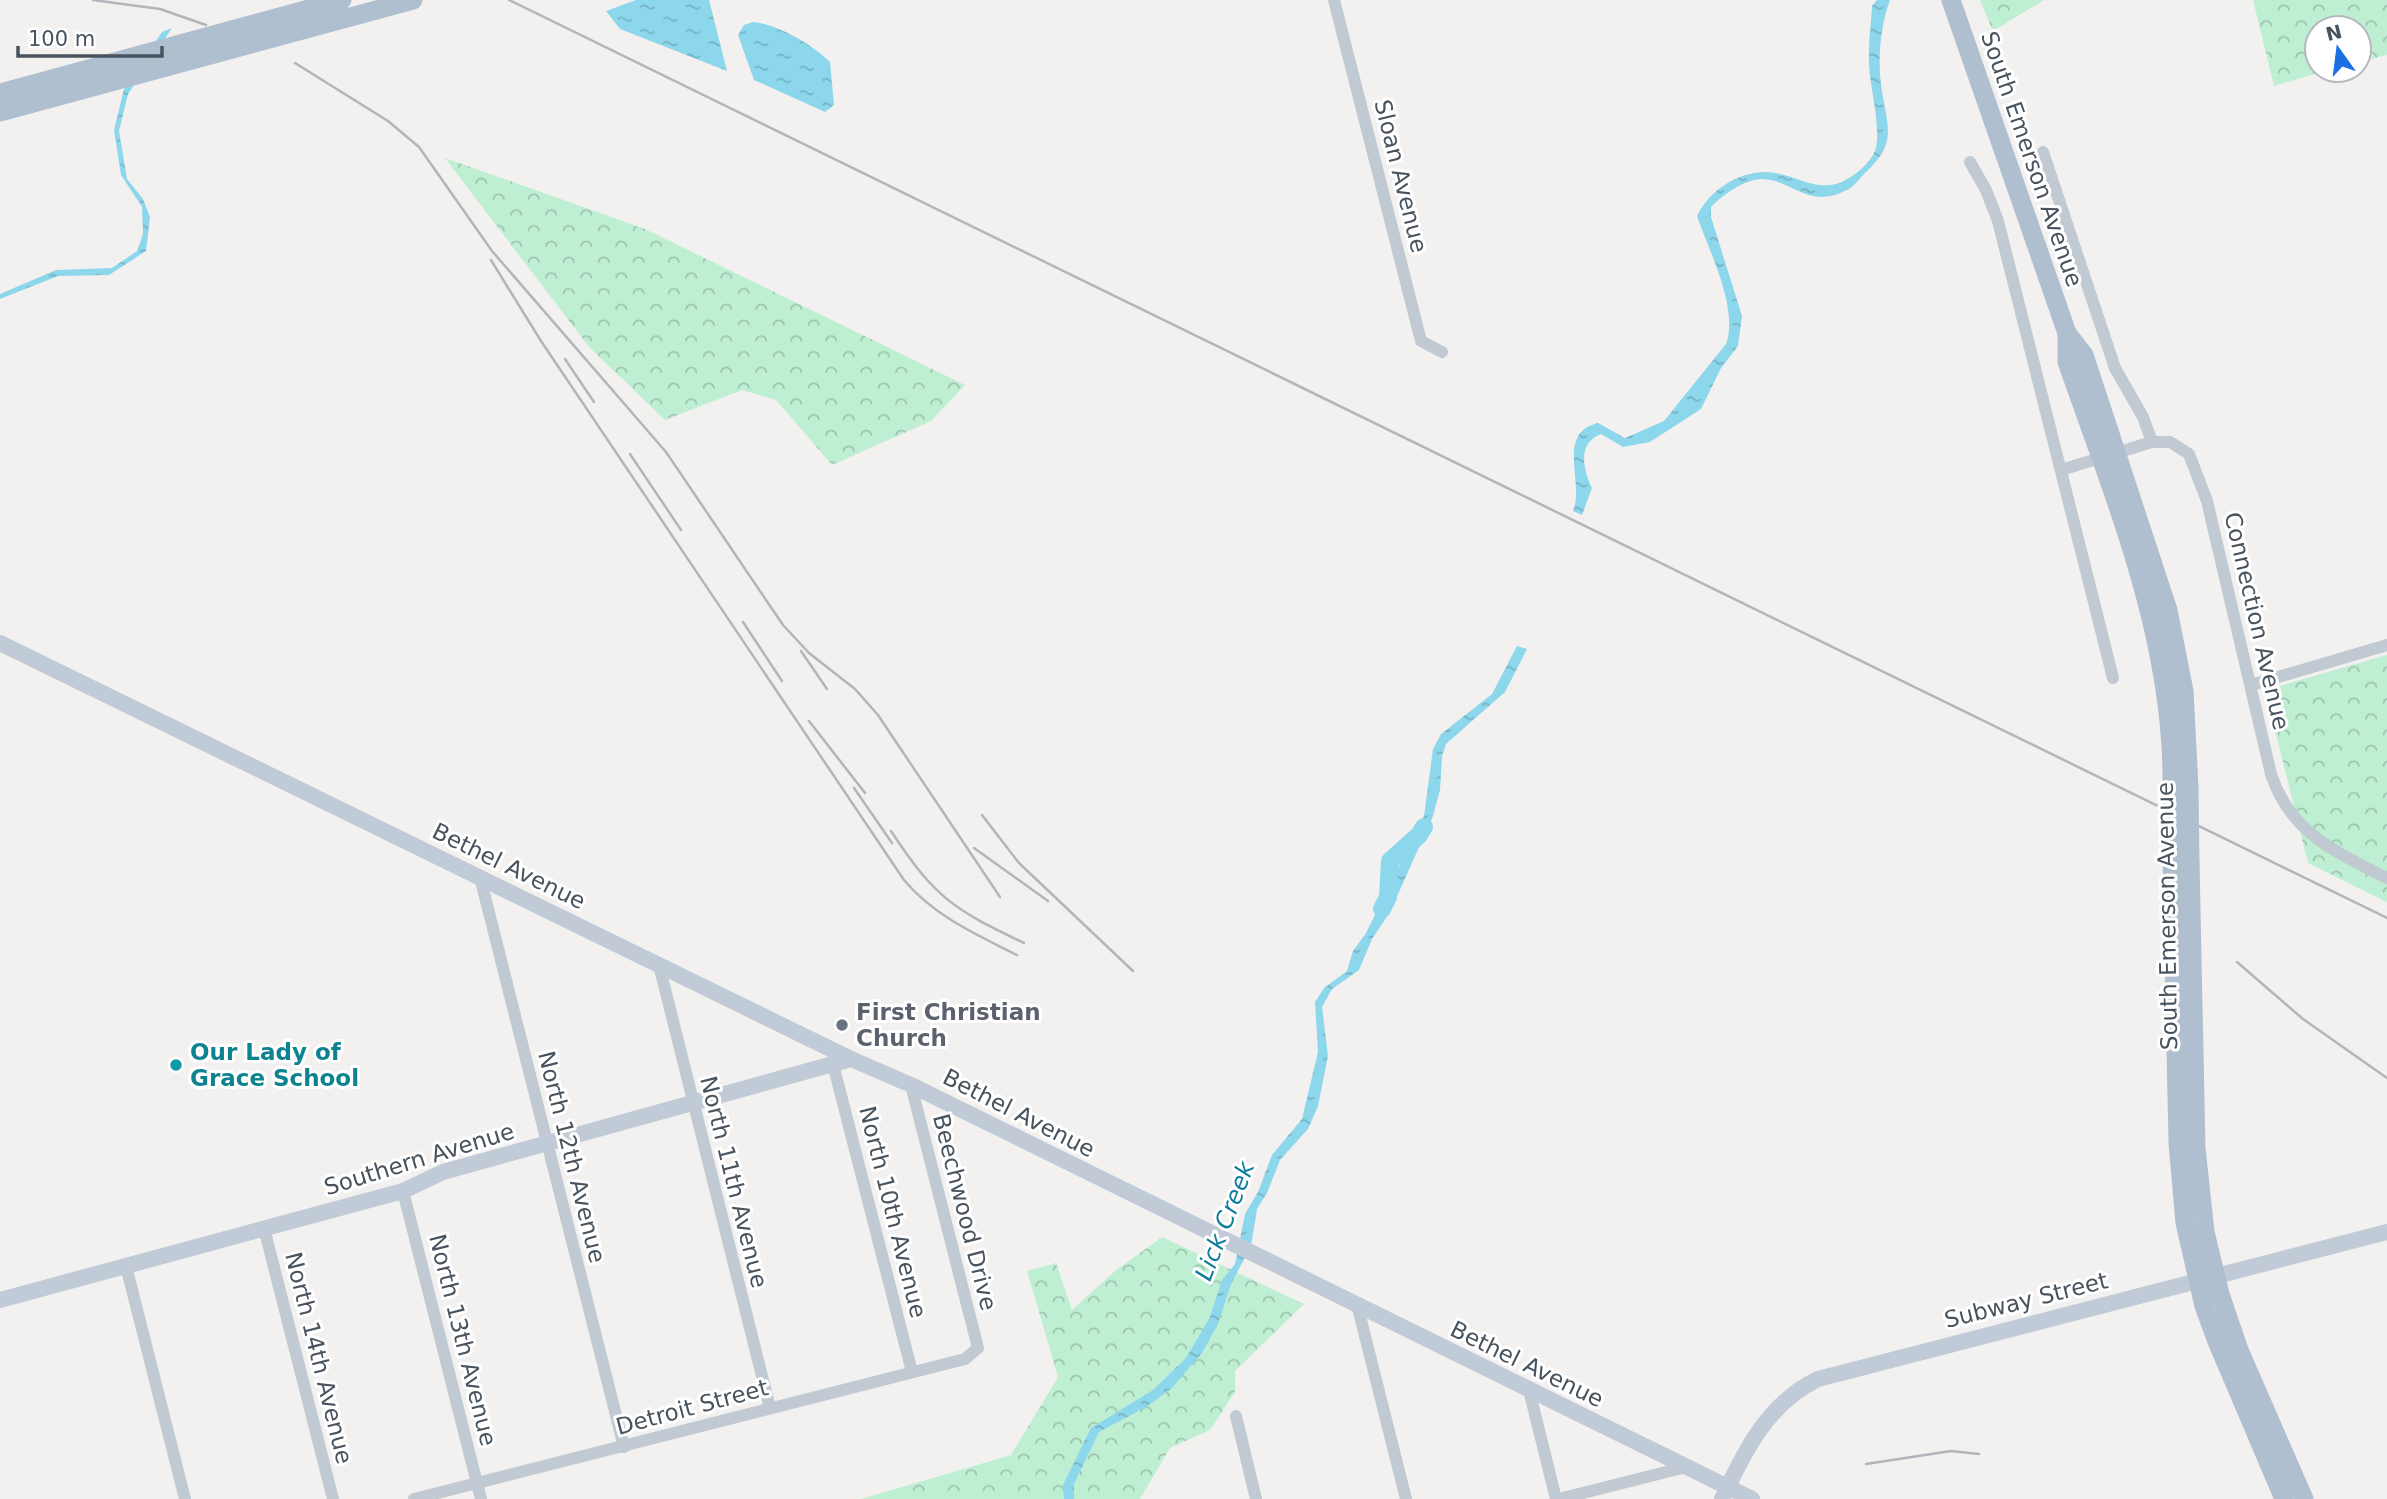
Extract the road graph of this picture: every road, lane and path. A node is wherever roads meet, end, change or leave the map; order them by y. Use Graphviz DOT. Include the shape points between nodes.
graph roads {
  1 [pos="342,0"];
  2 [pos="413,0"];
  3 [pos="1335,0"];
  4 [pos="1951,0"];
  5 [pos="0,93"];
  6 [pos="0,112"];
  7 [pos="2043,152"];
  8 [pos="1970,162"];
  9 [pos="1442,352"];
  10 [pos="2152,442"];
  11 [pos="2108,454"];
  12 [pos="2061,470"];
  13 [pos="0,643"];
  14 [pos="2387,645"];
  15 [pos="2113,678"];
  16 [pos="2251,685"];
  17 [pos="2181,859"];
  18 [pos="480,877"];
  19 [pos="2387,878"];
  20 [pos="659,965"];
  21 [pos="851,1059"];
  22 [pos="833,1064"];
  23 [pos="911,1085"];
  24 [pos="693,1103"];
  25 [pos="547,1143"];
  26 [pos="403,1191"];
  27 [pos="264,1228"];
  28 [pos="2387,1231"];
  29 [pos="126,1266"];
  30 [pos="2206,1277"];
  31 [pos="0,1300"];
  32 [pos="1359,1308"];
  33 [pos="978,1348"];
  34 [pos="912,1372"];
  35 [pos="1529,1390"];
  36 [pos="770,1408"];
  37 [pos="1236,1416"];
  38 [pos="624,1447"];
  39 [pos="1685,1467"];
  40 [pos="477,1482"];
  41 [pos="1725,1493"];
  42 [pos="185,1499"];
  43 [pos="333,1499"];
  44 [pos="414,1499"];
  45 [pos="481,1499"];
  46 [pos="1256,1499"];
  47 [pos="1406,1499"];
  48 [pos="1558,1499"];
  49 [pos="1752,1499"];
  50 [pos="2284,1499"];
  51 [pos="2304,1499"];
  1 -- 5 [label="main road"];
  2 -- 6 [label="main road"];
  3 -- 9 [label="street, Sloan Avenue" via="1421,341"];
  4 -- 11 [label="main road, South Emerson Avenue" via="2067,333 2067,362"];
  7 -- 10 [label="street, South Emerson Avenue" via="2115,368 2143,416"];
  8 -- 12 [label="street" via="1998,221"];
  10 -- 11 [label="street, Connection Avenue"];
  10 -- 16 [label="street, Connection Avenue" via="2182,447 2195,463"];
  11 -- 12 [label="street, Connection Avenue"];
  11 -- 17 [label="main road, South Emerson Avenue, bridge" via="2165,598 2178,649 2187,715 2180,783"];
  12 -- 15 [label="street"];
  13 -- 18 [label="street, Bethel Avenue"];
  14 -- 16 [label="street"];
  16 -- 19 [label="street, Connection Avenue" via="2271,774 2290,814 2318,841"];
  17 -- 30 [label="main road, South Emerson Avenue" via="2190,890 2198,1172"];
  17 -- 30 [label="main road, South Emerson Avenue" via="2172,876 2179,1163 2185,1223"];
  18 -- 20 [label="street, Bethel Avenue"];
  18 -- 25 [label="street, North 12th Avenue"];
  20 -- 21 [label="street, Bethel Avenue"];
  20 -- 24 [label="street, North 11th Avenue"];
  21 -- 22 [label="street, Southern Avenue"];
  21 -- 23 [label="street, Bethel Avenue"];
  22 -- 24 [label="street, Southern Avenue"];
  22 -- 34 [label="street, North 10th Avenue"];
  23 -- 32 [label="street, Bethel Avenue"];
  23 -- 33 [label="street, Beechwood Drive"];
  24 -- 25 [label="street, Southern Avenue"];
  24 -- 36 [label="street, North 11th Avenue"];
  25 -- 26 [label="street, Southern Avenue" via="443,1172"];
  25 -- 38 [label="street, North 12th Avenue"];
  26 -- 27 [label="street, Southern Avenue"];
  26 -- 40 [label="street, North 13th Avenue"];
  27 -- 29 [label="street, Southern Avenue"];
  27 -- 43 [label="street, North 14th Avenue"];
  28 -- 30 [label="street, Subway Street"];
  29 -- 31 [label="street, Southern Avenue"];
  29 -- 42 [label="street"];
  30 -- 41 [label="street, Subway Street" via="1818,1379 1775,1408"];
  30 -- 50 [label="main road, South Emerson Avenue" via="2216,1339"];
  30 -- 51 [label="main road, South Emerson Avenue"];
  32 -- 35 [label="street, Bethel Avenue"];
  32 -- 47 [label="street"];
  33 -- 34 [label="street, Detroit Street" via="965,1359"];
  34 -- 36 [label="street, Detroit Street"];
  35 -- 39 [label="street, Bethel Avenue"];
  35 -- 48 [label="street"];
  36 -- 38 [label="street, Detroit Street"];
  37 -- 46 [label="street"];
  38 -- 40 [label="street, Detroit Street"];
  39 -- 41 [label="street, Bethel Avenue"];
  39 -- 48 [label="street"];
  40 -- 44 [label="street, Detroit Street"];
  40 -- 45 [label="street, North 13th Avenue"];
  41 -- 49 [label="street, Bethel Avenue"];
}
